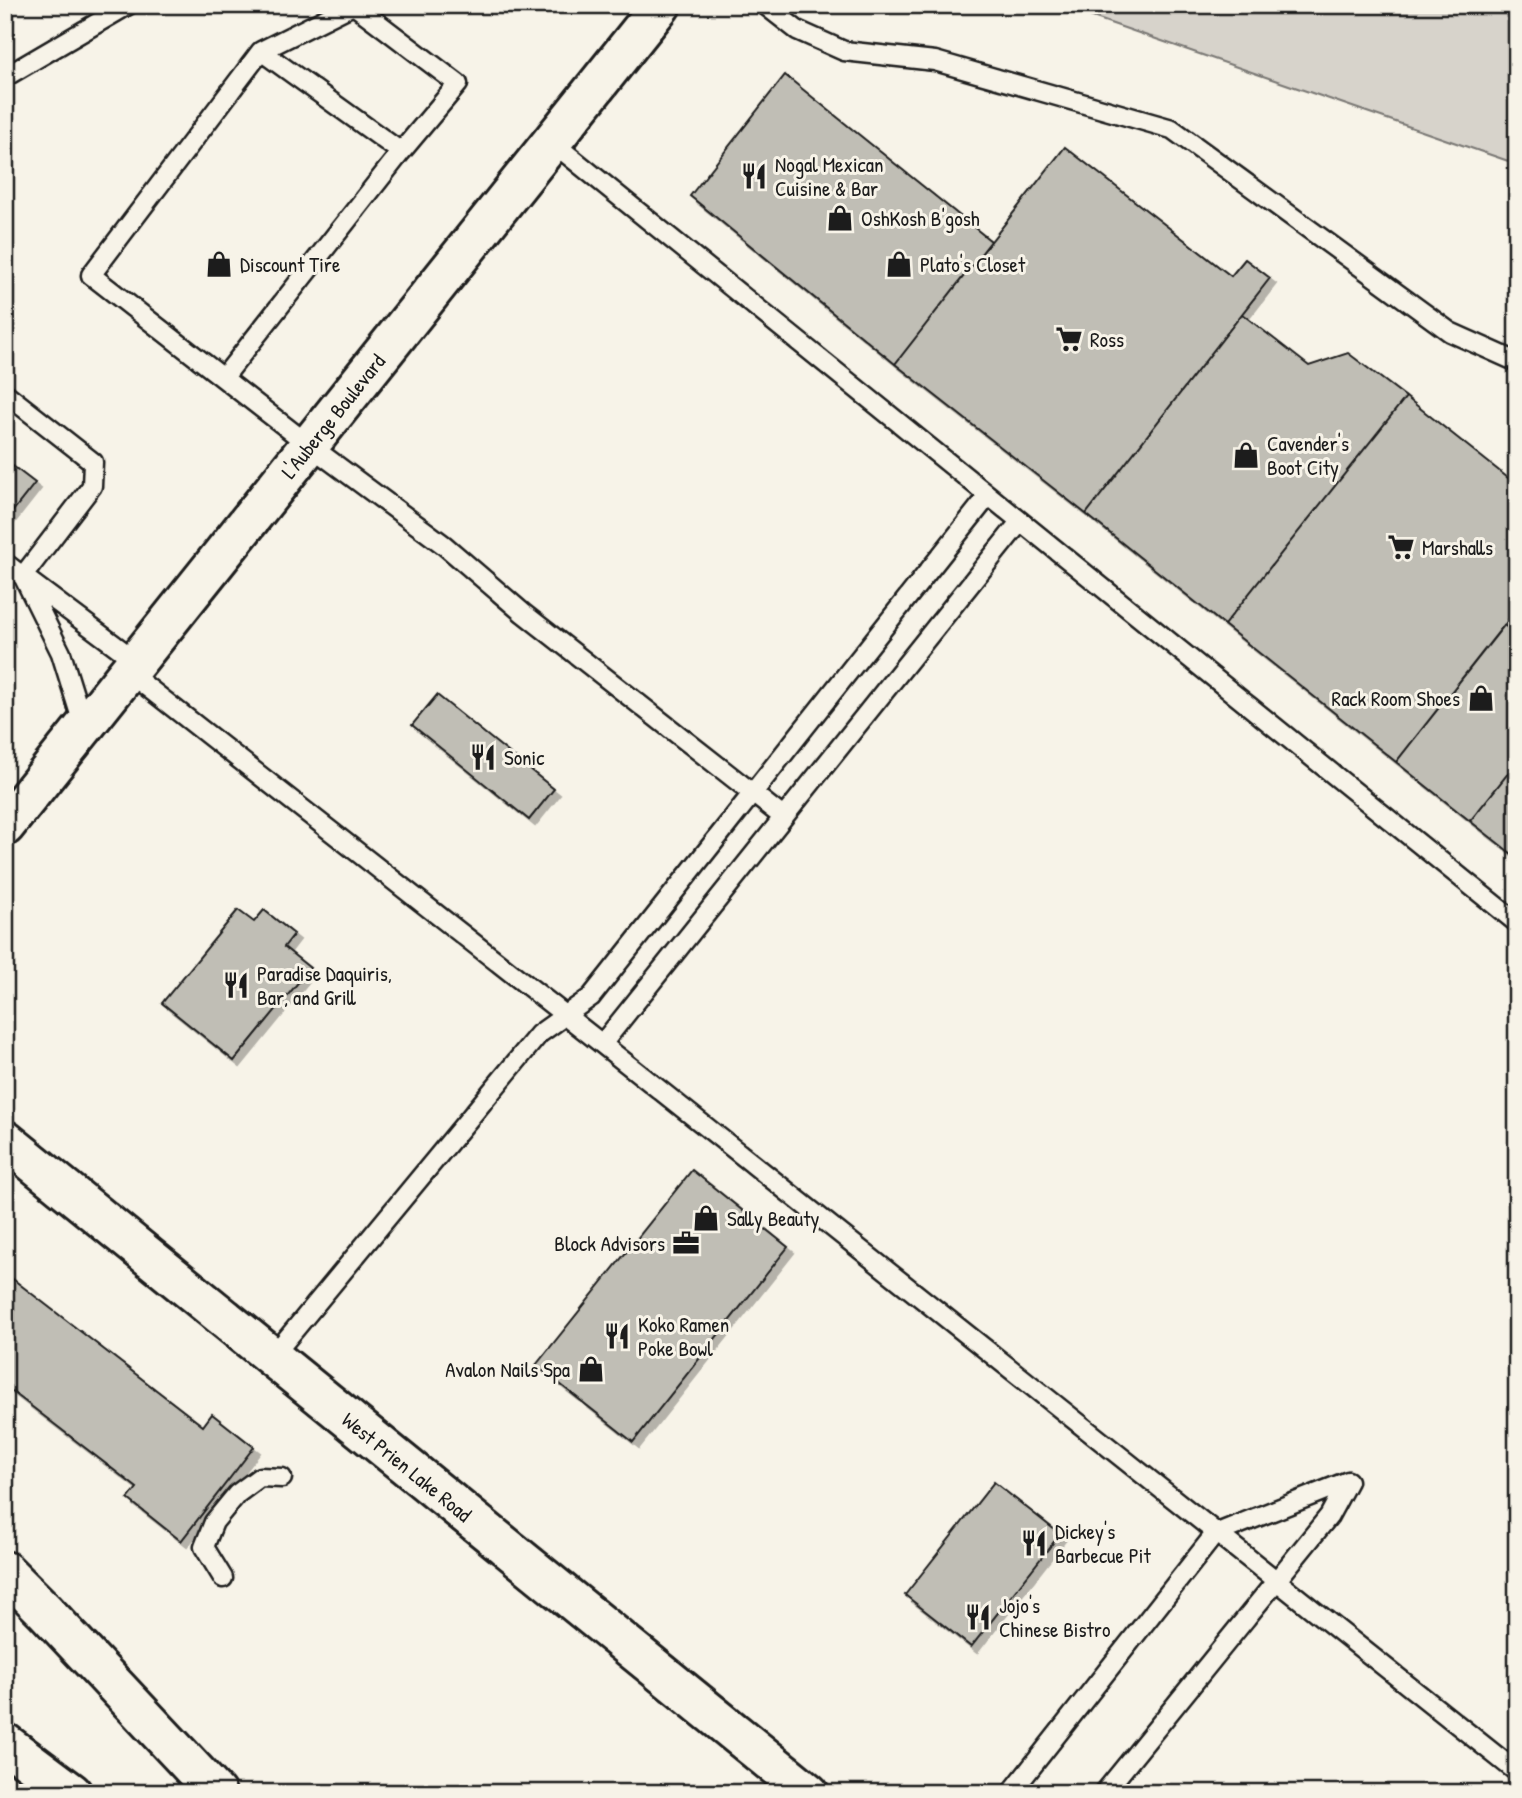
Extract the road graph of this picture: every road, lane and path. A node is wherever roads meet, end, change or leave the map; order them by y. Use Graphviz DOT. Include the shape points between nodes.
graph roads {
  1 [pos="128,5"];
  2 [pos="354,5"];
  3 [pos="661,5"];
  4 [pos="765,5"];
  5 [pos="261,51"];
  6 [pos="5,77"];
  7 [pos="552,142"];
  8 [pos="401,152"];
  9 [pos="1517,362"];
  10 [pos="224,377"];
  11 [pos="5,393"];
  12 [pos="309,445"];
  13 [pos="988,496"];
  14 [pos="1020,522"];
  15 [pos="5,563"];
  16 [pos="23,576"];
  17 [pos="132,666"];
  18 [pos="84,727"];
  19 [pos="752,793"];
  20 [pos="783,817"];
  21 [pos="5,827"];
  22 [pos="1517,923"];
  23 [pos="565,1017"];
  24 [pos="602,1044"];
  25 [pos="5,1139"];
  26 [pos="272,1357"];
  27 [pos="282,1478"];
  28 [pos="1216,1534"];
  29 [pos="5,1571"];
  30 [pos="223,1578"];
  31 [pos="1275,1580"];
  32 [pos="5,1743"];
  33 [pos="1517,1772"];
  34 [pos="72,1793"];
  35 [pos="216,1793"];
  36 [pos="809,1793"];
  37 [pos="1011,1793"];
  38 [pos="1104,1793"];
  1 -- 6 [label="lane"];
  2 -- 5 [label="lane"];
  2 -- 8 [label="lane" via="458,83"];
  3 -- 7 [label="main road, L'Auberge Boulevard"];
  4 -- 9 [label="lane" via="797,30 844,51 934,61 1172,129 1450,332"];
  5 -- 8 [label="lane"];
  5 -- 10 [label="lane" via="91,275"];
  7 -- 12 [label="main road, L'Auberge Boulevard"];
  7 -- 13 [label="lane"];
  8 -- 10 [label="lane"];
  10 -- 12 [label="lane"];
  11 -- 16 [label="lane" via="93,462 92,486"];
  12 -- 17 [label="main road, L'Auberge Boulevard"];
  12 -- 19 [label="lane" via="444,545"];
  13 -- 14 [label="lane"];
  13 -- 19 [label="lane"];
  14 -- 20 [label="lane"];
  14 -- 22 [label="lane"];
  15 -- 16 [label="lane"];
  16 -- 17 [label="lane"];
  16 -- 18 [label="lane" via="61,653"];
  17 -- 18 [label="main road, L'Auberge Boulevard"];
  17 -- 23 [label="lane"];
  18 -- 21 [label="main road, L'Auberge Boulevard"];
  19 -- 20 [label="lane"];
  19 -- 23 [label="lane" via="591,997"];
  20 -- 24 [label="lane"];
  23 -- 24 [label="lane"];
  23 -- 26 [label="lane" via="539,1034"];
  24 -- 28 [label="lane"];
  25 -- 26 [label="main road, West Prien Lake Road"];
  26 -- 36 [label="main road, West Prien Lake Road"];
  27 -- 30 [label="lane" via="260,1477 237,1494 214,1522 204,1547"];
  28 -- 31 [label="lane"];
  28 -- 31 [label="lane" via="1348,1481 1329,1516"];
  28 -- 37 [label="lane"];
  29 -- 35 [label="main road"];
  31 -- 33 [label="lane"];
  31 -- 38 [label="lane"];
  32 -- 34 [label="main road"];
}
